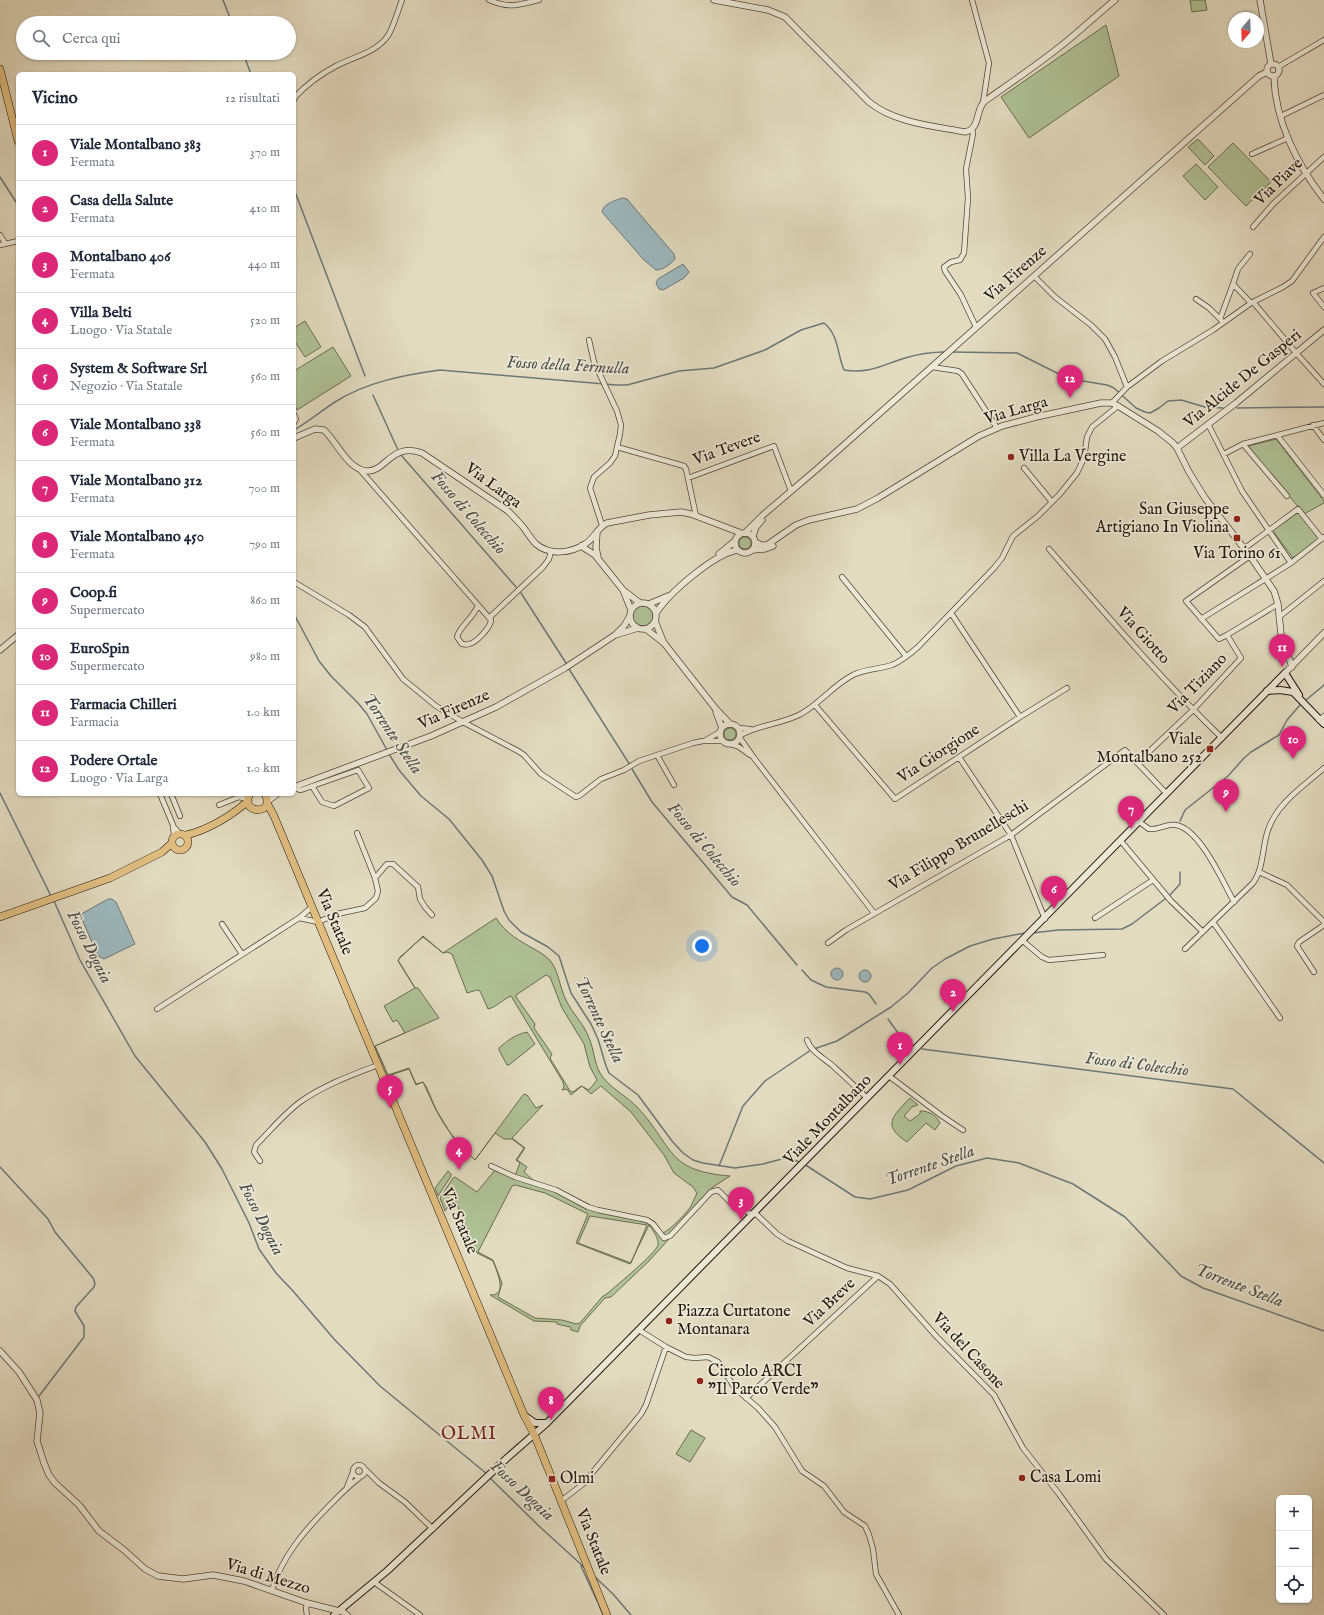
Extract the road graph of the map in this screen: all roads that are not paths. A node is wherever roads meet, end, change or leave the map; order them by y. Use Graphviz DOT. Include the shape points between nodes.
graph roads {
  1 [pos="402,0"];
  2 [pos="489,0"];
  3 [pos="539,0"];
  4 [pos="714,0"];
  5 [pos="972,0"];
  6 [pos="1115,0"];
  7 [pos="1260,0"];
  8 [pos="1324,40"];
  9 [pos="1271,64"];
  10 [pos="1278,67"];
  11 [pos="0,69"];
  12 [pos="1267,72"];
  13 [pos="1274,77"];
  14 [pos="1324,95"];
  15 [pos="296,96"];
  16 [pos="982,103"];
  17 [pos="1281,116"];
  18 [pos="972,129"];
  19 [pos="16,134"];
  20 [pos="1288,138"];
  21 [pos="1252,154"];
  22 [pos="1324,157"];
  23 [pos="1307,173"];
  24 [pos="1324,199"];
  25 [pos="1253,227"];
  26 [pos="0,235"];
  27 [pos="1324,237"];
  28 [pos="16,241"];
  29 [pos="2,244"];
  30 [pos="1250,254"];
  31 [pos="1034,276"];
  32 [pos="1233,284"];
  33 [pos="1324,288"];
  34 [pos="1196,299"];
  35 [pos="1252,303"];
  36 [pos="1324,307"];
  37 [pos="1221,321"];
  38 [pos="976,327"];
  39 [pos="1324,330"];
  40 [pos="590,340"];
  41 [pos="1297,354"];
  42 [pos="932,367"];
  43 [pos="1324,375"];
  44 [pos="1320,379"];
  45 [pos="1324,384"];
  46 [pos="1128,387"];
  47 [pos="1101,403"];
  48 [pos="1112,403"];
  49 [pos="1118,406"];
  50 [pos="1108,414"];
  51 [pos="1324,423"];
  52 [pos="1208,424"];
  53 [pos="1313,425"];
  54 [pos="998,428"];
  55 [pos="1277,435"];
  56 [pos="296,437"];
  57 [pos="1324,440"];
  58 [pos="1243,444"];
  59 [pos="617,447"];
  60 [pos="1177,448"];
  61 [pos="1224,454"];
  62 [pos="1024,468"];
  63 [pos="361,471"];
  64 [pos="688,478"];
  65 [pos="791,492"];
  66 [pos="1323,493"];
  67 [pos="1287,496"];
  68 [pos="784,497"];
  69 [pos="1052,502"];
  70 [pos="696,516"];
  71 [pos="602,525"];
  72 [pos="729,530"];
  73 [pos="1268,530"];
  74 [pos="597,532"];
  75 [pos="743,533"];
  76 [pos="753,536"];
  77 [pos="1323,538"];
  78 [pos="736,539"];
  79 [pos="777,539"];
  80 [pos="755,542"];
  81 [pos="581,546"];
  82 [pos="1245,548"];
  83 [pos="1049,549"];
  84 [pos="737,550"];
  85 [pos="752,550"];
  86 [pos="551,551"];
  87 [pos="1250,556"];
  88 [pos="599,559"];
  89 [pos="1291,563"];
  90 [pos="706,566"];
  91 [pos="842,577"];
  92 [pos="1267,579"];
  93 [pos="1324,581"];
  94 [pos="296,583"];
  95 [pos="623,590"];
  96 [pos="670,595"];
  97 [pos="640,603"];
  98 [pos="650,604"];
  99 [pos="1278,604"];
  100 [pos="478,605"];
  101 [pos="631,610"];
  102 [pos="656,613"];
  103 [pos="951,613"];
  104 [pos="630,616"];
  105 [pos="1279,616"];
  106 [pos="489,618"];
  107 [pos="1201,619"];
  108 [pos="655,621"];
  109 [pos="638,628"];
  110 [pos="646,629"];
  111 [pos="1324,633"];
  112 [pos="615,635"];
  113 [pos="1227,635"];
  114 [pos="16,637"];
  115 [pos="664,643"];
  116 [pos="0,650"];
  117 [pos="906,656"];
  118 [pos="1292,666"];
  119 [pos="1285,673"];
  120 [pos="1067,688"];
  121 [pos="1267,690"];
  122 [pos="1293,692"];
  123 [pos="1302,700"];
  124 [pos="815,705"];
  125 [pos="715,708"];
  126 [pos="1193,710"];
  127 [pos="1020,717"];
  128 [pos="1321,718"];
  129 [pos="463,722"];
  130 [pos="730,724"];
  131 [pos="1324,724"];
  132 [pos="721,730"];
  133 [pos="740,734"];
  134 [pos="1222,738"];
  135 [pos="703,741"];
  136 [pos="723,741"];
  137 [pos="731,744"];
  138 [pos="657,755"];
  139 [pos="959,757"];
  140 [pos="754,758"];
  141 [pos="1137,763"];
  142 [pos="1324,768"];
  143 [pos="674,785"];
  144 [pos="312,786"];
  145 [pos="296,787"];
  146 [pos="296,789"];
  147 [pos="1166,793"];
  148 [pos="161,796"];
  149 [pos="172,796"];
  150 [pos="267,797"];
  151 [pos="249,800"];
  152 [pos="220,806"];
  153 [pos="261,810"];
  154 [pos="180,816"];
  155 [pos="274,816"];
  156 [pos="1138,822"];
  157 [pos="357,833"];
  158 [pos="1011,835"];
  159 [pos="180,838"];
  160 [pos="1120,840"];
  161 [pos="176,849"];
  162 [pos="162,852"];
  163 [pos="1259,872"];
  164 [pos="375,878"];
  165 [pos="1153,880"];
  166 [pos="1234,902"];
  167 [pos="313,910"];
  168 [pos="874,913"];
  169 [pos="432,915"];
  170 [pos="0,917"];
  171 [pos="299,918"];
  172 [pos="1095,918"];
  173 [pos="1045,919"];
  174 [pos="305,920"];
  175 [pos="318,922"];
  176 [pos="1214,922"];
  177 [pos="222,924"];
  178 [pos="1324,924"];
  179 [pos="1203,932"];
  180 [pos="1024,939"];
  181 [pos="828,943"];
  182 [pos="1185,949"];
  183 [pos="242,954"];
  184 [pos="1103,955"];
  185 [pos="1314,972"];
  186 [pos="157,1009"];
  187 [pos="1280,1018"];
  188 [pos="807,1040"];
  189 [pos="378,1065"];
  190 [pos="889,1076"];
  191 [pos="868,1098"];
  192 [pos="963,1130"];
  193 [pos="260,1161"];
  194 [pos="491,1166"];
  195 [pos="754,1214"];
  196 [pos="878,1276"];
  197 [pos="640,1330"];
  198 [pos="666,1347"];
  199 [pos="0,1350"];
  200 [pos="746,1398"];
  201 [pos="524,1415"];
  202 [pos="547,1423"];
  203 [pos="534,1434"];
  204 [pos="365,1469"];
  205 [pos="353,1471"];
  206 [pos="360,1477"];
  207 [pos="377,1481"];
  208 [pos="346,1488"];
  209 [pos="561,1501"];
  210 [pos="433,1529"];
  211 [pos="374,1582"];
  212 [pos="272,1590"];
  213 [pos="307,1603"];
  214 [pos="336,1613"];
  215 [pos="307,1615"];
  216 [pos="347,1615"];
  217 [pos="420,1615"];
  218 [pos="607,1615"];
  219 [pos="900,1615"];
  220 [pos="1164,1615"];
  1 -- 15 [label="street" via="387,36 379,44 312,80"];
  2 -- 3 [label="street" via="502,6"];
  4 -- 18 [label="street" via="780,13 880,111 927,125 965,132"];
  5 -- 16 [label="street" via="989,63"];
  6 -- 16 [label="street" via="1058,49"];
  7 -- 9 [label="street"];
  8 -- 10 [label="street"];
  9 -- 10 [label="street"];
  9 -- 12 [label="street"];
  10 -- 13 [label="street" via="1278,74"];
  11 -- 19 [label="main road"];
  12 -- 13 [label="street"];
  12 -- 31 [label="street, Via Firenze"];
  13 -- 17 [label="street"];
  14 -- 17 [label="street"];
  16 -- 18 [label="street"];
  17 -- 20 [label="street"];
  18 -- 38 [label="street" via="966,168 968,198 964,253 960,260 944,267"];
  20 -- 21 [label="street"];
  20 -- 23 [label="street"];
  22 -- 23 [label="street, Via Piave"];
  23 -- 24 [label="street"];
  23 -- 25 [label="street, Via Piave" via="1273,204"];
  26 -- 29 [label="street"];
  27 -- 35 [label="street" via="1292,281"];
  28 -- 29 [label="street"];
  30 -- 32 [label="street" via="1238,269"];
  31 -- 38 [label="street, Via Firenze"];
  31 -- 46 [label="street" via="1058,301 1101,334 1115,357"];
  32 -- 35 [label="street"];
  32 -- 37 [label="street"];
  33 -- 36 [label="street" via="1313,292"];
  34 -- 37 [label="street"];
  35 -- 37 [label="street"];
  35 -- 41 [label="street"];
  37 -- 46 [label="street"];
  38 -- 42 [label="street, Via Firenze"];
  39 -- 41 [label="street, Via Alcide De Gasperi"];
  40 -- 59 [label="street" via="594,362 620,419"];
  41 -- 44 [label="street"];
  41 -- 52 [label="street, Via Alcide De Gasperi"];
  42 -- 54 [label="street" via="958,371 962,374"];
  42 -- 65 [label="street, Via Firenze"];
  43 -- 44 [label="street"];
  44 -- 45 [label="street"];
  46 -- 48 [label="street"];
  47 -- 48 [label="street, Via Larga"];
  47 -- 50 [label="street" via="1107,406"];
  47 -- 54 [label="street, Via Larga"];
  48 -- 49 [label="street"];
  49 -- 50 [label="street"];
  49 -- 60 [label="street" via="1158,431"];
  50 -- 69 [label="street" via="1092,427 1084,458 1077,473"];
  51 -- 53 [label="street"];
  52 -- 60 [label="street, Via Alcide De Gasperi"];
  52 -- 61 [label="street"];
  53 -- 55 [label="street"];
  53 -- 57 [label="street"];
  54 -- 79 [label="street, Via Larga" via="979,436 857,509 809,520"];
  55 -- 58 [label="street"];
  55 -- 66 [label="street"];
  56 -- 63 [label="street" via="315,429 324,430 350,463"];
  58 -- 61 [label="street"];
  58 -- 67 [label="street"];
  59 -- 64 [label="street" via="684,466"];
  59 -- 71 [label="street" via="615,456 594,477 590,488"];
  60 -- 82 [label="street" via="1205,498"];
  61 -- 73 [label="street" via="1242,491"];
  62 -- 69 [label="street"];
  63 -- 86 [label="street, Via Larga" via="371,472 378,469 389,459 403,452 413,450 422,453 508,511 536,544"];
  63 -- 100 [label="street"];
  64 -- 65 [label="street, Via Tevere" via="774,446"];
  64 -- 70 [label="street"];
  65 -- 68 [label="street, Via Firenze"];
  68 -- 75 [label="street, Via Firenze"];
  68 -- 76 [label="street, Via Firenze" via="758,524"];
  69 -- 103 [label="street" via="1013,536 994,568"];
  70 -- 71 [label="street" via="684,512 668,512"];
  70 -- 72 [label="street"];
  71 -- 74 [label="street"];
  72 -- 75 [label="street"];
  72 -- 78 [label="street"];
  73 -- 77 [label="street" via="1298,509"];
  73 -- 82 [label="street"];
  73 -- 89 [label="street"];
  74 -- 81 [label="street"];
  74 -- 88 [label="street"];
  75 -- 76 [label="street"];
  75 -- 78 [label="street, Via Firenze"];
  76 -- 80 [label="street"];
  77 -- 89 [label="street"];
  78 -- 84 [label="street"];
  78 -- 90 [label="street, Via Firenze"];
  79 -- 80 [label="street, Via Larga" via="765,545"];
  79 -- 85 [label="street, Via Larga" via="768,548"];
  80 -- 85 [label="street"];
  81 -- 86 [label="street" via="568,551"];
  81 -- 88 [label="street"];
  82 -- 87 [label="street"];
  83 -- 126 [label="street, Via Giotto"];
  84 -- 85 [label="street, Via Firenze" via="746,553"];
  84 -- 90 [label="street, Via Firenze" via="724,554"];
  86 -- 106 [label="street" via="543,567"];
  87 -- 92 [label="street"];
  87 -- 107 [label="street" via="1186,601"];
  88 -- 95 [label="street"];
  89 -- 92 [label="street"];
  90 -- 96 [label="street, Via Firenze"];
  91 -- 117 [label="street"];
  92 -- 99 [label="street"];
  92 -- 107 [label="street"];
  93 -- 105 [label="street"];
  94 -- 129 [label="street" via="350,615 365,627 404,679 436,706"];
  95 -- 97 [label="street"];
  95 -- 101 [label="street"];
  96 -- 98 [label="street, Via Firenze"];
  96 -- 102 [label="street, Via Firenze"];
  97 -- 98 [label="street, Via Firenze"];
  97 -- 101 [label="street"];
  98 -- 102 [label="street"];
  99 -- 105 [label="street"];
  99 -- 113 [label="street"];
  100 -- 106 [label="street"];
  100 -- 106 [label="street" via="473,616 459,630 457,637 462,644 469,644 489,628 492,622"];
  101 -- 104 [label="street, Via Firenze"];
  102 -- 108 [label="street"];
  103 -- 117 [label="street"];
  103 -- 127 [label="street"];
  104 -- 109 [label="street" via="632,623"];
  104 -- 112 [label="street, Via Firenze"];
  105 -- 118 [label="street" via="1281,634"];
  107 -- 113 [label="street" via="1219,639"];
  108 -- 110 [label="street"];
  108 -- 115 [label="street"];
  109 -- 110 [label="street, Via Firenze"];
  109 -- 112 [label="street, Via Firenze"];
  110 -- 115 [label="street"];
  111 -- 118 [label="street, Viale Montalbano"];
  112 -- 129 [label="street, Via Firenze" via="566,668 496,707"];
  113 -- 126 [label="street, Via Tiziano" via="1241,658"];
  114 -- 116 [label="street"];
  115 -- 125 [label="street"];
  117 -- 124 [label="street" via="892,665 854,675 839,684"];
  118 -- 119 [label="street, Viale Montalbano"];
  119 -- 121 [label="main road, Viale Montalbano"];
  119 -- 122 [label="main road" via="1286,681"];
  119 -- 123 [label="main road"];
  120 -- 127 [label="street, Via Giorgione"];
  121 -- 122 [label="main road"];
  121 -- 134 [label="main road, Viale Montalbano"];
  122 -- 123 [label="main road"];
  123 -- 128 [label="main road"];
  124 -- 133 [label="street" via="798,715"];
  124 -- 139 [label="street, Via Giorgione" via="895,799"];
  125 -- 130 [label="street"];
  125 -- 132 [label="street"];
  126 -- 134 [label="street, Via Giotto"];
  126 -- 141 [label="street, Via Tiziano"];
  127 -- 139 [label="street, Via Giorgione"];
  128 -- 131 [label="main road"];
  129 -- 138 [label="street" via="518,751 541,774 576,796 601,779"];
  129 -- 145 [label="street, Via Firenze"];
  130 -- 132 [label="street"];
  130 -- 133 [label="street" via="735,725"];
  132 -- 135 [label="street"];
  132 -- 136 [label="street"];
  133 -- 137 [label="street" via="737,741"];
  133 -- 140 [label="street"];
  134 -- 147 [label="main road, Viale Montalbano"];
  135 -- 136 [label="street"];
  135 -- 138 [label="street"];
  136 -- 137 [label="street"];
  137 -- 140 [label="street"];
  138 -- 143 [label="street"];
  139 -- 158 [label="street"];
  140 -- 168 [label="street"];
  141 -- 147 [label="street, Via Filippo Brunelleschi"];
  141 -- 158 [label="street, Via Filippo Brunelleschi" via="1125,750"];
  142 -- 163 [label="street" via="1279,808 1268,831"];
  144 -- 144 [label="street" via="358,770 369,788 334,806 322,802"];
  144 -- 146 [label="street" via="301,790"];
  147 -- 156 [label="main road, Viale Montalbano"];
  148 -- 159 [label="street"];
  149 -- 154 [label="street"];
  150 -- 153 [label="main road"];
  150 -- 155 [label="main road, Via Statale"];
  151 -- 152 [label="street" via="239,797"];
  151 -- 153 [label="main road" via="256,810"];
  151 -- 159 [label="main road" via="238,810 199,832"];
  153 -- 155 [label="main road"];
  155 -- 167 [label="main road, Via Statale"];
  156 -- 160 [label="main road, Viale Montalbano"];
  156 -- 166 [label="street" via="1152,829 1173,825 1187,830 1206,851"];
  157 -- 164 [label="street"];
  158 -- 168 [label="street, Via Filippo Brunelleschi"];
  158 -- 173 [label="street"];
  159 -- 161 [label="main road"];
  159 -- 161 [label="main road" via="187,847 184,850"];
  159 -- 162 [label="main road"];
  160 -- 165 [label="street"];
  160 -- 173 [label="main road, Viale Montalbano"];
  161 -- 162 [label="main road"];
  162 -- 170 [label="main road" via="110,878"];
  163 -- 166 [label="street" via="1253,883"];
  163 -- 178 [label="street" via="1287,885"];
  164 -- 169 [label="street" via="386,864 393,864 418,887 420,899"];
  164 -- 175 [label="street" via="377,895 370,905"];
  165 -- 172 [label="street"];
  165 -- 179 [label="street" via="1175,906"];
  166 -- 176 [label="street"];
  167 -- 171 [label="street"];
  167 -- 174 [label="street"];
  167 -- 175 [label="main road, Via Statale"];
  168 -- 181 [label="street, Via Filippo Brunelleschi"];
  171 -- 174 [label="street"];
  171 -- 183 [label="street"];
  173 -- 180 [label="main road, Viale Montalbano"];
  174 -- 175 [label="street"];
  175 -- 189 [label="main road, Via Statale"];
  176 -- 179 [label="street"];
  176 -- 187 [label="street"];
  177 -- 183 [label="street"];
  178 -- 185 [label="street" via="1297,946"];
  179 -- 182 [label="street"];
  180 -- 184 [label="street" via="1040,956 1049,960"];
  180 -- 190 [label="main road, Viale Montalbano"];
  183 -- 186 [label="street"];
  188 -- 191 [label="street" via="815,1052"];
  189 -- 193 [label="street" via="320,1089 300,1102 256,1145 254,1152"];
  189 -- 201 [label="main road, Via Statale"];
  190 -- 191 [label="main road, Viale Montalbano"];
  190 -- 192 [label="street"];
  191 -- 195 [label="main road, Viale Montalbano"];
  194 -- 195 [label="street, Via del Casone" via="514,1177 556,1190 588,1207 647,1220 664,1238 670,1236 711,1192 716,1190 731,1203"];
  195 -- 196 [label="street, Via del Casone" via="788,1241 846,1268"];
  195 -- 197 [label="main road, Viale Montalbano"];
  196 -- 200 [label="street, Via Breve"];
  196 -- 220 [label="street, Via del Casone" via="890,1284 994,1395 1023,1448 1106,1559"];
  197 -- 198 [label="street"];
  197 -- 202 [label="main road, Viale Montalbano"];
  198 -- 200 [label="street" via="690,1358 708,1357 715,1360 735,1388"];
  198 -- 209 [label="street" via="641,1414 583,1484"];
  199 -- 212 [label="street, Via di Mezzo" via="19,1372 37,1400 40,1413 37,1441 50,1475 79,1505 99,1531 145,1569 158,1576 183,1579 213,1575"];
  200 -- 219 [label="street" via="775,1427 802,1471 824,1486 842,1510 865,1526 872,1545 877,1577"];
  201 -- 202 [label="main road" via="535,1423"];
  201 -- 203 [label="main road, Via Statale"];
  202 -- 203 [label="main road, Viale Montalbano"];
  203 -- 209 [label="main road, Via Statale"];
  203 -- 210 [label="main road, Viale Montalbano"];
  204 -- 205 [label="street" via="359,1465"];
  204 -- 206 [label="street" via="364,1475"];
  204 -- 207 [label="street"];
  205 -- 206 [label="street" via="355,1476"];
  205 -- 208 [label="street"];
  206 -- 207 [label="street"];
  206 -- 208 [label="street"];
  207 -- 210 [label="street" via="405,1502"];
  208 -- 212 [label="street" via="301,1535"];
  209 -- 218 [label="main road, Via Statale"];
  210 -- 211 [label="main road, Viale Montalbano"];
  211 -- 214 [label="main road, Viale Montalbano"];
  211 -- 217 [label="street"];
  212 -- 213 [label="street, Via di Mezzo"];
  213 -- 214 [label="street, Via di Mezzo"];
  213 -- 215 [label="street"];
  214 -- 216 [label="street, Via di Mezzo"];
}
